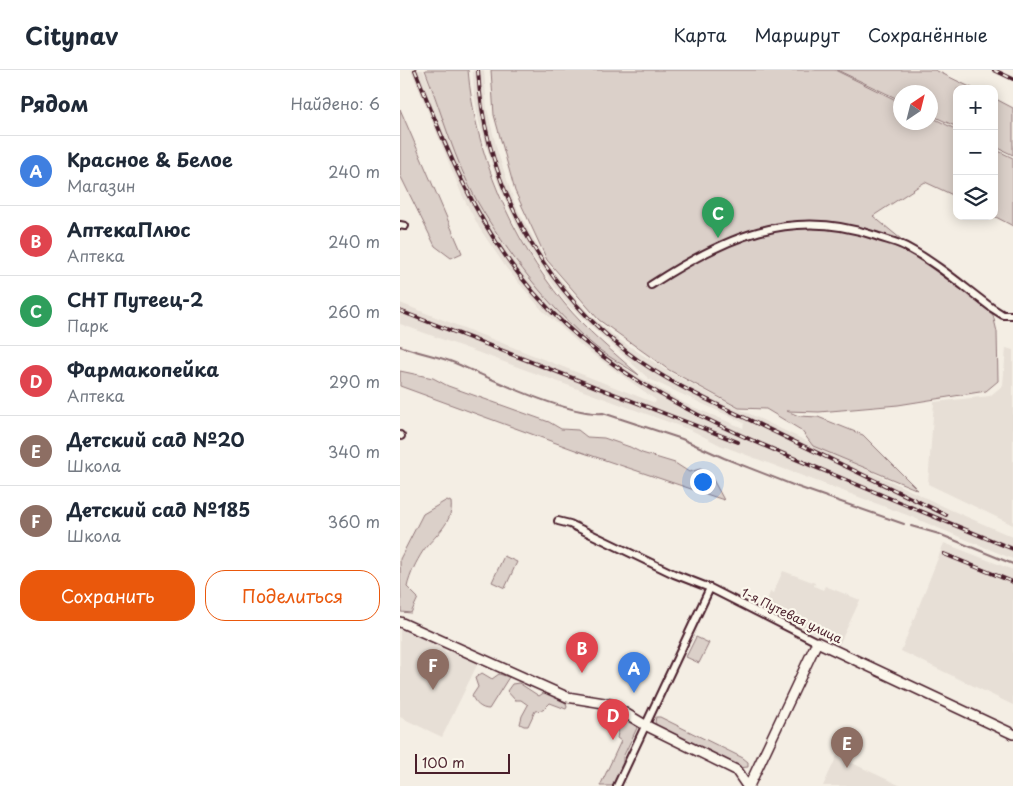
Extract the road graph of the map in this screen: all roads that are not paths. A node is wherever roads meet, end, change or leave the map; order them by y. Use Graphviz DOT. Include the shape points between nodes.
graph roads {
  1 [pos="651,285"];
  2 [pos="1013,315"];
  3 [pos="558,521"];
  4 [pos="710,588"];
  5 [pos="400,622"];
  6 [pos="817,642"];
  7 [pos="645,725"];
  8 [pos="1013,734"];
  9 [pos="617,786"];
  10 [pos="748,786"];
  1 -- 2 [label="street" via="687,262 752,232 783,226 846,226 907,247 992,308 1003,315"];
  3 -- 4 [label="street, 1-я Путевая улица"];
  4 -- 6 [label="street, 1-я Путевая улица"];
  4 -- 7 [label="street"];
  5 -- 7 [label="street" via="567,697 610,704"];
  6 -- 8 [label="street, 1-я Путевая улица"];
  6 -- 10 [label="street"];
  7 -- 9 [label="street"];
  7 -- 10 [label="street" via="736,770"];
}
